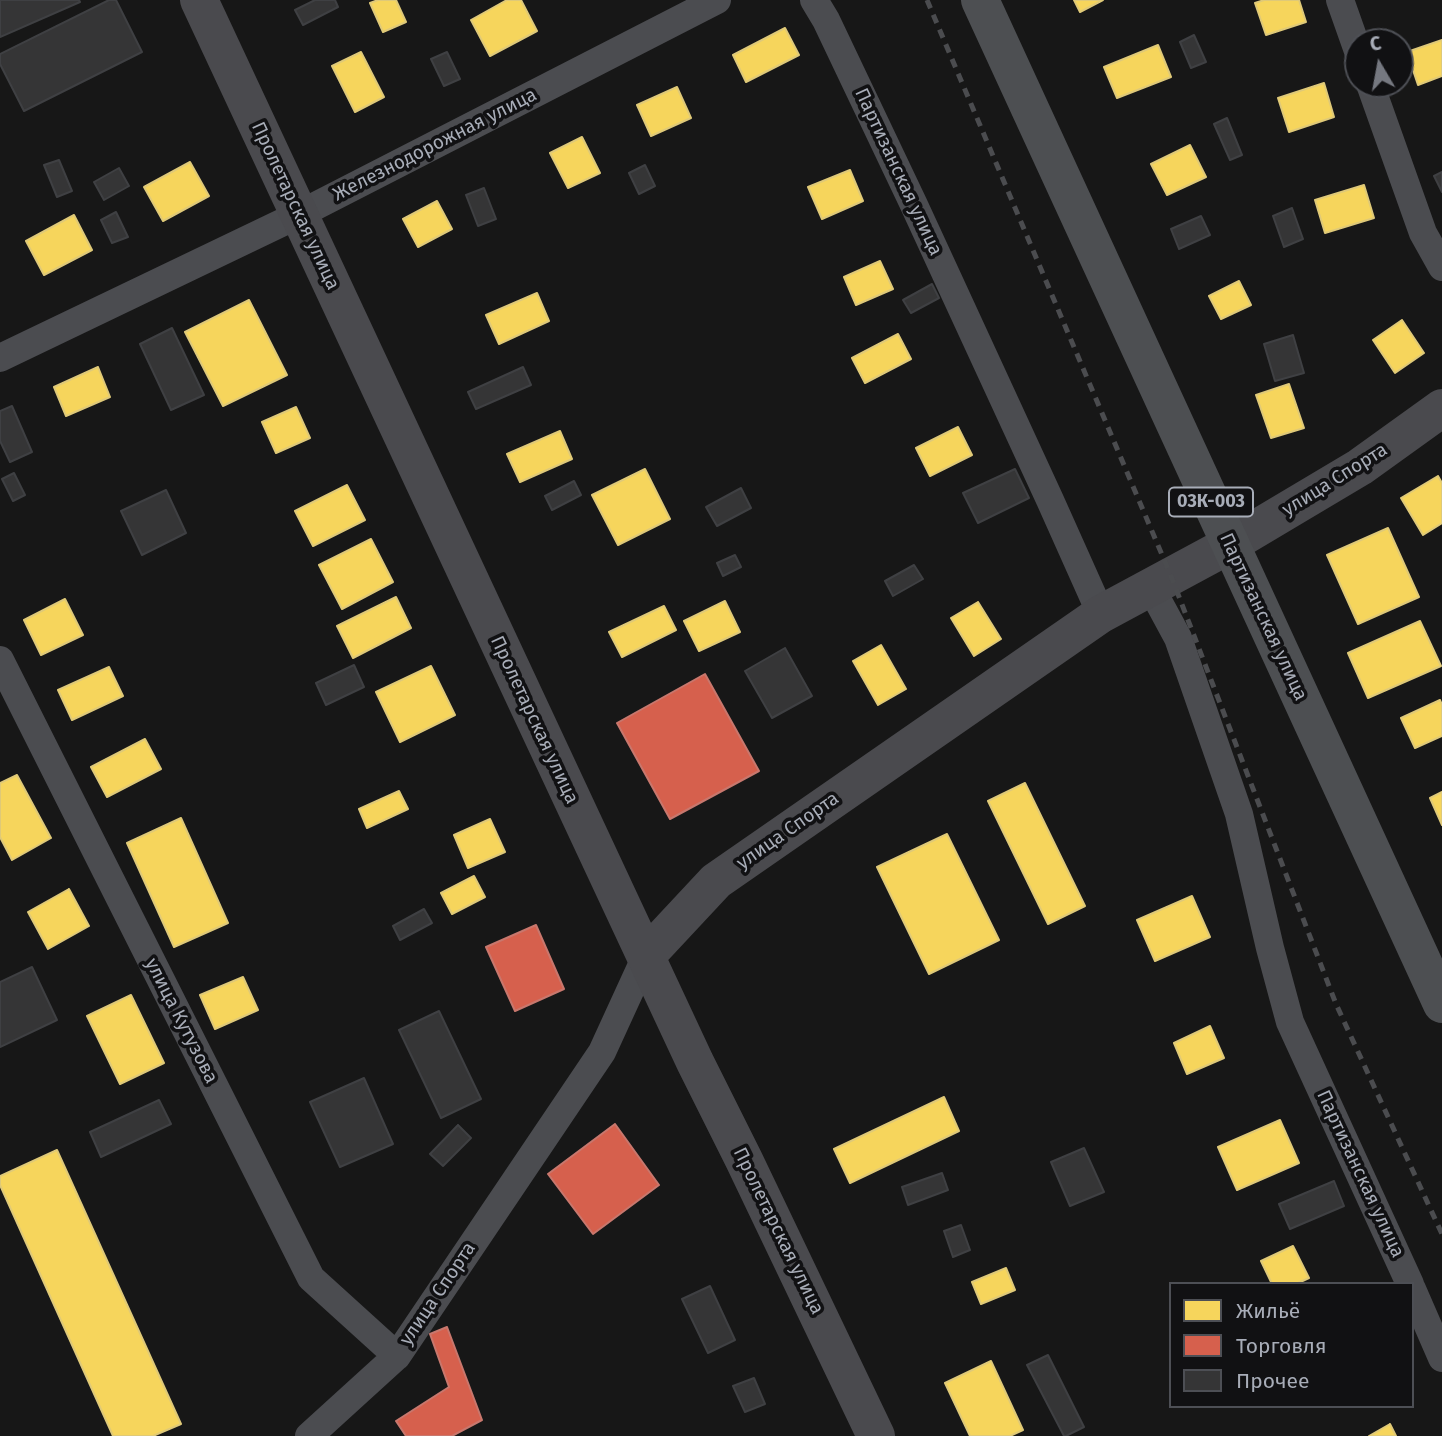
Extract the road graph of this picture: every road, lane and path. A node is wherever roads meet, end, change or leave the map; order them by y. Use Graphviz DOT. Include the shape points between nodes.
graph roads {
  1 [pos="199,0"];
  2 [pos="717,0"];
  3 [pos="814,0"];
  4 [pos="980,0"];
  5 [pos="1340,0"];
  6 [pos="1350,28"];
  7 [pos="1375,98"];
  8 [pos="298,215"];
  9 [pos="1442,267"];
  10 [pos="0,358"];
  11 [pos="1442,408"];
  12 [pos="1229,545"];
  13 [pos="1151,588"];
  14 [pos="1101,614"];
  15 [pos="0,660"];
  16 [pos="646,956"];
  17 [pos="1442,1004"];
  18 [pos="1409,1282"];
  19 [pos="1414,1294"];
  20 [pos="397,1356"];
  21 [pos="1442,1358"];
  22 [pos="309,1436"];
  23 [pos="876,1436"];
  1 -- 8 [label="street, Пролетарская улица"];
  2 -- 8 [label="street, Железнодорожная улица"];
  3 -- 14 [label="street, Партизанская улица" via="914,205"];
  4 -- 12 [label="main road, Партизанская улица / 03К-003"];
  5 -- 6 [label="street"];
  7 -- 9 [label="street" via="1423,233"];
  8 -- 10 [label="street, Железнодорожная улица"];
  8 -- 16 [label="street, Пролетарская улица"];
  11 -- 12 [label="street, улица Спорта" via="1360,467"];
  12 -- 13 [label="street, улица Спорта"];
  12 -- 17 [label="main road, Партизанская улица / 03К-003"];
  13 -- 14 [label="street, улица Спорта"];
  13 -- 18 [label="street, Партизанская улица" via="1178,638 1239,814 1290,1022"];
  14 -- 16 [label="street, улица Спорта" via="716,881"];
  15 -- 20 [label="street, улица Кутузова" via="311,1278"];
  16 -- 20 [label="street, улица Спорта" via="602,1052"];
  16 -- 23 [label="street, Пролетарская улица"];
  19 -- 21 [label="street"];
  20 -- 22 [label="street, улица Спорта"];
}
